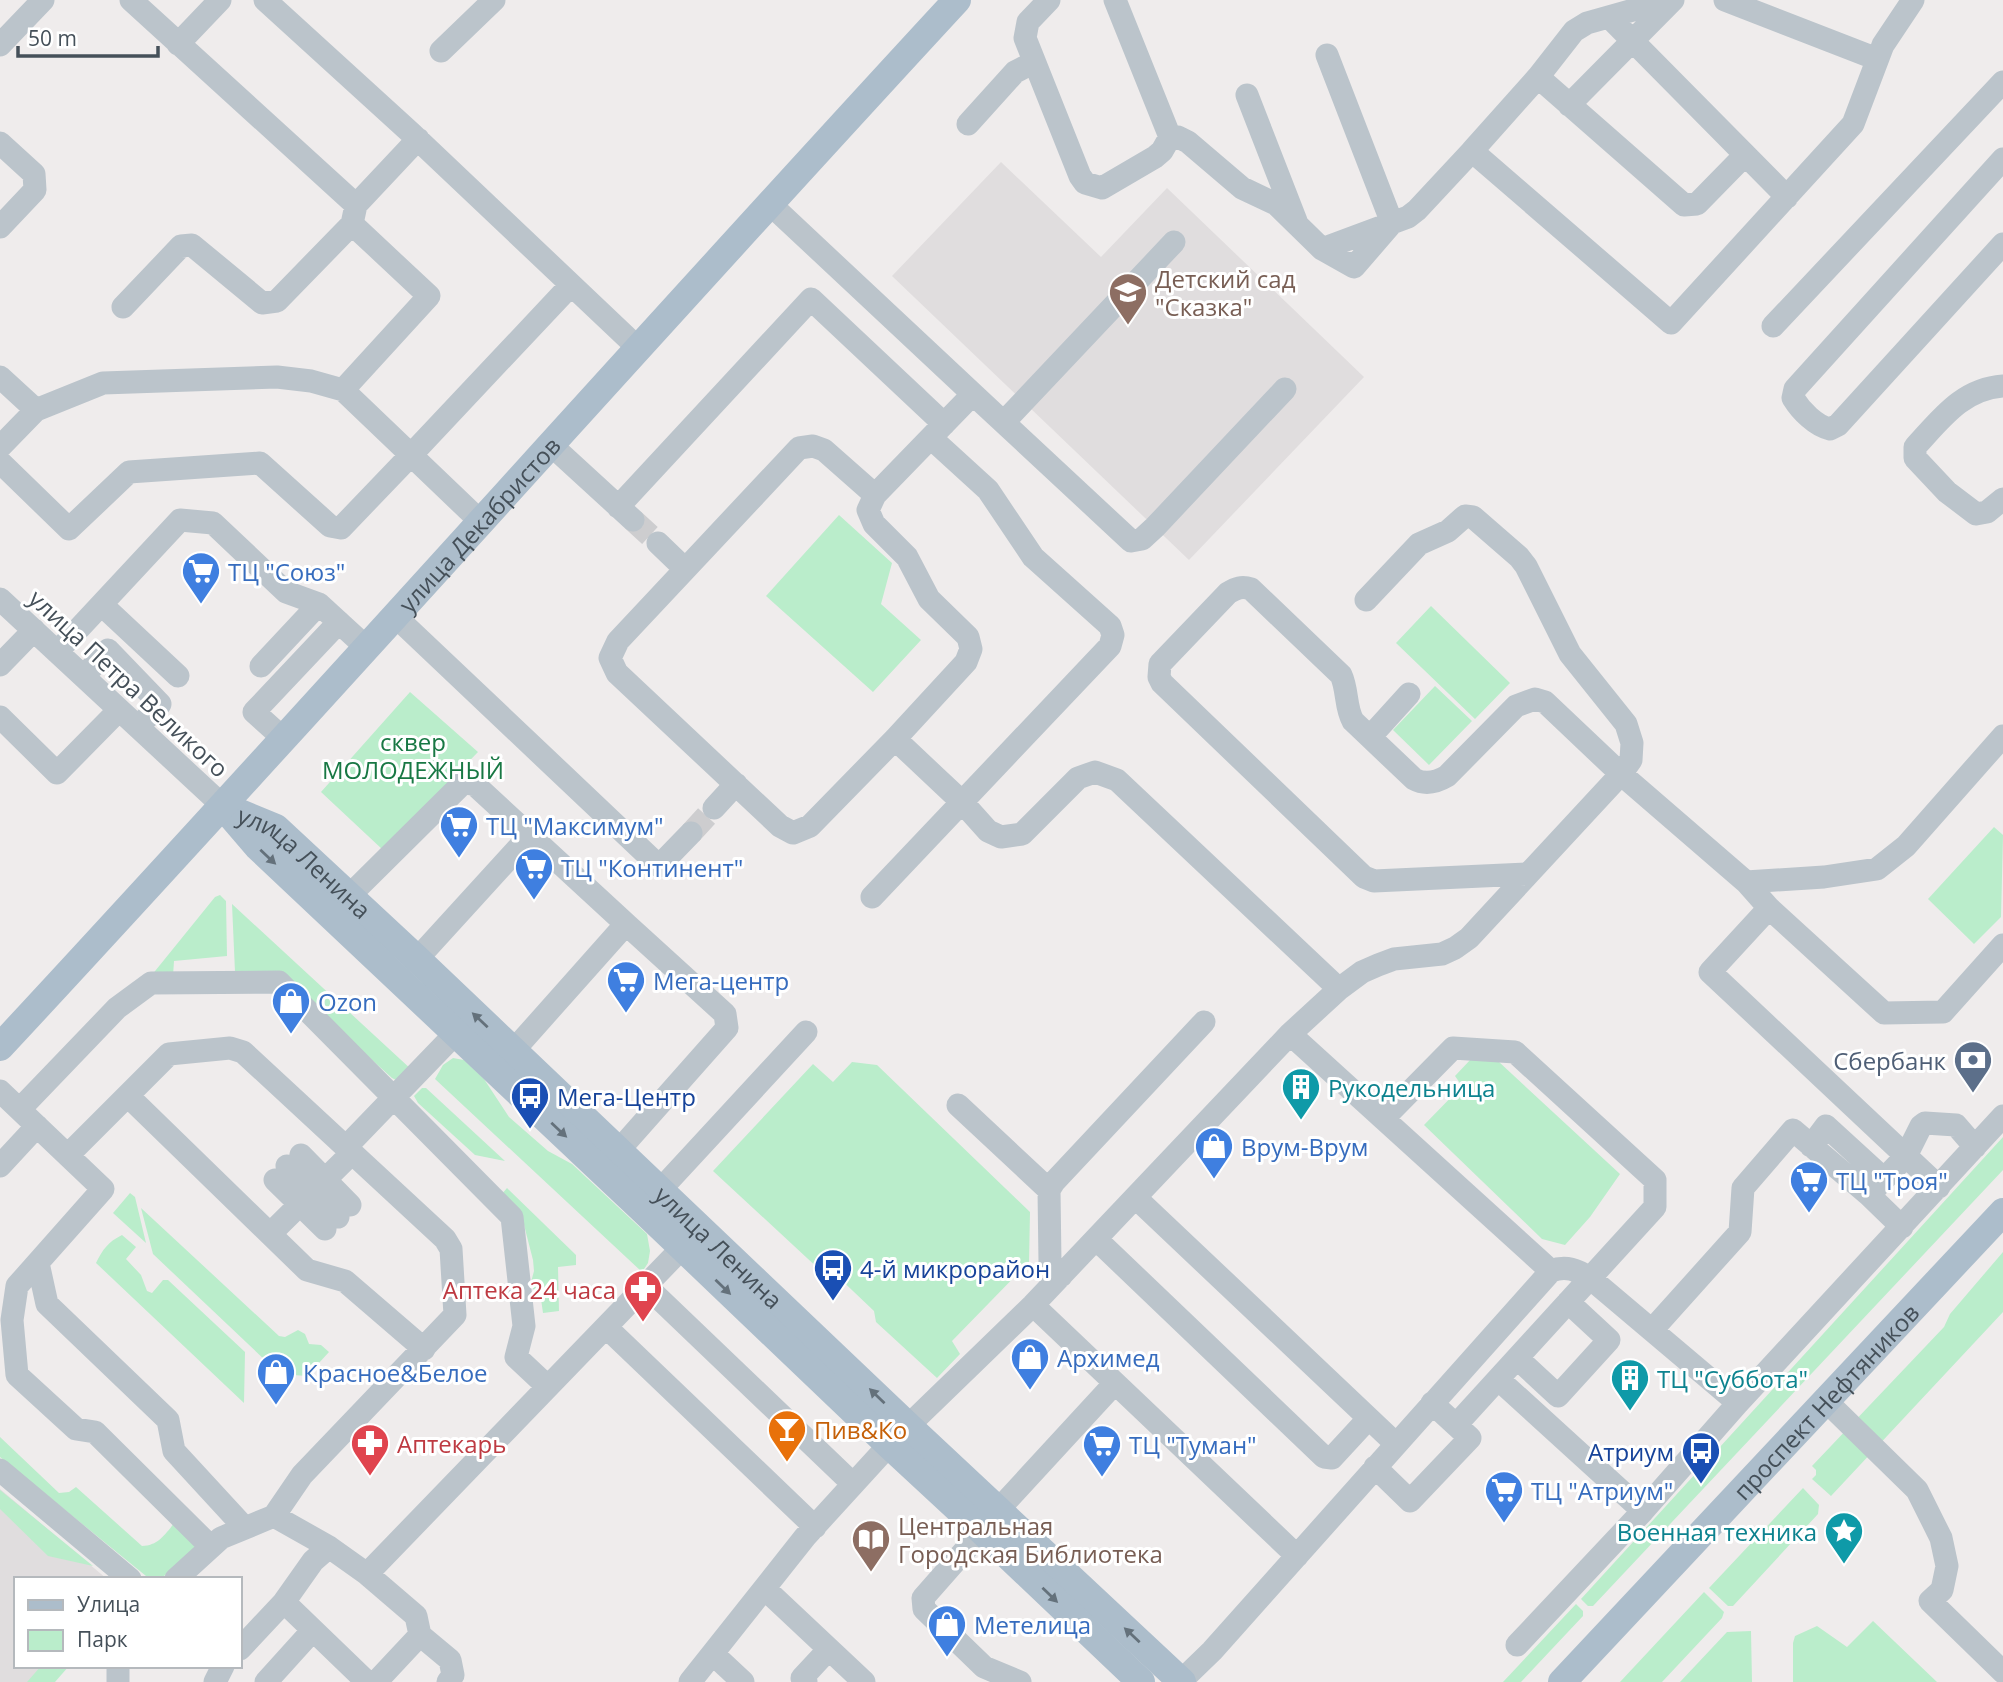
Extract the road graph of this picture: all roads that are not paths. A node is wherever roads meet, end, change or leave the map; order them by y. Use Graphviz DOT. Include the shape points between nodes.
graph roads {
  1 [pos="43,0"];
  2 [pos="131,0"];
  3 [pos="220,0"];
  4 [pos="265,0"];
  5 [pos="494,0"];
  6 [pos="957,0"];
  7 [pos="1049,0"];
  8 [pos="1115,0"];
  9 [pos="1671,0"];
  10 [pos="1725,0"];
  11 [pos="1913,0"];
  12 [pos="1609,17"];
  13 [pos="1632,41"];
  14 [pos="178,44"];
  15 [pos="0,45"];
  16 [pos="441,51"];
  17 [pos="1326,55"];
  18 [pos="1877,59"];
  19 [pos="1034,62"];
  20 [pos="1538,77"];
  21 [pos="2003,82"];
  22 [pos="1247,95"];
  23 [pos="1569,104"];
  24 [pos="968,124"];
  25 [pos="1170,137"];
  26 [pos="418,139"];
  27 [pos="0,142"];
  28 [pos="1472,151"];
  29 [pos="1745,155"];
  30 [pos="2003,159"];
  31 [pos="1787,197"];
  32 [pos="770,204"];
  33 [pos="354,215"];
  34 [pos="1392,223"];
  35 [pos="0,227"];
  36 [pos="1299,227"];
  37 [pos="1174,242"];
  38 [pos="2003,244"];
  39 [pos="571,285"];
  40 [pos="124,307"];
  41 [pos="1773,326"];
  42 [pos="638,348"];
  43 [pos="0,377"];
  44 [pos="2003,386"];
  45 [pos="1285,389"];
  46 [pos="344,390"];
  47 [pos="973,394"];
  48 [pos="36,410"];
  49 [pos="1004,422"];
  50 [pos="937,431"];
  51 [pos="550,444"];
  52 [pos="0,447"];
  53 [pos="411,455"];
  54 [pos="0,462"];
  55 [pos="875,495"];
  56 [pos="2003,499"];
  57 [pos="480,521"];
  58 [pos="657,543"];
  59 [pos="685,569"];
  60 [pos="0,599"];
  61 [pos="1366,600"];
  62 [pos="102,604"];
  63 [pos="319,604"];
  64 [pos="395,616"];
  65 [pos="339,622"];
  66 [pos="34,630"];
  67 [pos="367,648"];
  68 [pos="57,652"];
  69 [pos="0,665"];
  70 [pos="261,666"];
  71 [pos="84,676"];
  72 [pos="178,676"];
  73 [pos="1409,694"];
  74 [pos="119,710"];
  75 [pos="0,717"];
  76 [pos="138,727"];
  77 [pos="2003,736"];
  78 [pos="1370,737"];
  79 [pos="284,739"];
  80 [pos="895,739"];
  81 [pos="1621,774"];
  82 [pos="736,784"];
  83 [pos="962,802"];
  84 [pos="223,806"];
  85 [pos="714,808"];
  86 [pos="691,833"];
  87 [pos="531,834"];
  88 [pos="1528,874"];
  89 [pos="1746,881"];
  90 [pos="349,896"];
  91 [pos="872,897"];
  92 [pos="1769,908"];
  93 [pos="626,924"];
  94 [pos="2003,945"];
  95 [pos="417,959"];
  96 [pos="1339,989"];
  97 [pos="1204,1022"];
  98 [pos="806,1032"];
  99 [pos="456,1033"];
  100 [pos="1290,1034"];
  101 [pos="0,1047"];
  102 [pos="513,1051"];
  103 [pos="0,1091"];
  104 [pos="128,1096"];
  105 [pos="394,1098"];
  106 [pos="958,1105"];
  107 [pos="20,1108"];
  108 [pos="2003,1116"];
  109 [pos="1384,1118"];
  110 [pos="37,1126"];
  111 [pos="341,1147"];
  112 [pos="1975,1147"];
  113 [pos="619,1150"];
  114 [pos="68,1155"];
  115 [pos="1906,1156"];
  116 [pos="0,1166"];
  117 [pos="1876,1187"];
  118 [pos="1939,1187"];
  119 [pos="1049,1190"];
  120 [pos="312,1192"];
  121 [pos="1136,1198"];
  122 [pos="652,1199"];
  123 [pos="2003,1212"];
  124 [pos="1902,1227"];
  125 [pos="270,1234"];
  126 [pos="1096,1239"];
  127 [pos="682,1248"];
  128 [pos="38,1263"];
  129 [pos="1551,1270"];
  130 [pos="1061,1276"];
  131 [pos="1590,1278"];
  132 [pos="646,1286"];
  133 [pos="1568,1302"];
  134 [pos="1033,1305"];
  135 [pos="606,1327"];
  136 [pos="1652,1330"];
  137 [pos="424,1349"];
  138 [pos="1517,1358"];
  139 [pos="1498,1379"];
  140 [pos="1115,1384"];
  141 [pos="548,1387"];
  142 [pos="1826,1401"];
  143 [pos="1432,1403"];
  144 [pos="1738,1403"];
  145 [pos="1368,1419"];
  146 [pos="1456,1425"];
  147 [pos="898,1436"];
  148 [pos="1395,1444"];
  149 [pos="1375,1467"];
  150 [pos="0,1471"];
  151 [pos="853,1484"];
  152 [pos="1643,1511"];
  153 [pos="274,1516"];
  154 [pos="991,1520"];
  155 [pos="244,1527"];
  156 [pos="815,1527"];
  157 [pos="210,1546"];
  158 [pos="329,1546"];
  159 [pos="1297,1556"];
  160 [pos="367,1574"];
  161 [pos="128,1577"];
  162 [pos="178,1577"];
  163 [pos="765,1589"];
  164 [pos="284,1602"];
  165 [pos="313,1630"];
  166 [pos="420,1635"];
  167 [pos="1517,1644"];
  168 [pos="242,1647"];
  169 [pos="829,1649"];
  170 [pos="713,1654"];
  171 [pos="2003,1672"];
  172 [pos="802,1681"];
  173 [pos="266,1682"];
  174 [pos="367,1682"];
  175 [pos="376,1682"];
  176 [pos="448,1682"];
  177 [pos="690,1682"];
  178 [pos="743,1682"];
  179 [pos="864,1682"];
  180 [pos="1020,1682"];
  181 [pos="1141,1682"];
  182 [pos="1182,1682"];
  183 [pos="1562,1682"];
  1 -- 15 [label="street"];
  2 -- 14 [label="street"];
  3 -- 14 [label="street"];
  4 -- 26 [label="street"];
  5 -- 16 [label="street"];
  6 -- 32 [label="main road, улица Декабристов"];
  7 -- 19 [label="street" via="1025,30"];
  8 -- 25 [label="street"];
  9 -- 12 [label="street"];
  9 -- 13 [label="street"];
  10 -- 18 [label="street"];
  11 -- 18 [label="street"];
  12 -- 13 [label="street"];
  12 -- 20 [label="street" via="1574,31"];
  13 -- 23 [label="street"];
  13 -- 29 [label="street"];
  14 -- 33 [label="street"];
  17 -- 34 [label="street"];
  18 -- 31 [label="street" via="1853,124"];
  19 -- 24 [label="street" via="1015,72"];
  19 -- 25 [label="street" via="1085,183 1102,188 1109,185 1155,158"];
  20 -- 23 [label="street"];
  20 -- 28 [label="street"];
  21 -- 41 [label="street"];
  22 -- 36 [label="street"];
  23 -- 29 [label="street" via="1684,205 1697,204"];
  25 -- 36 [label="street" via="1188,142 1242,188 1276,204"];
  26 -- 33 [label="street"];
  26 -- 39 [label="street"];
  27 -- 35 [label="street" via="34,174 35,190"];
  28 -- 31 [label="street" via="1671,323"];
  28 -- 34 [label="street" via="1417,211"];
  29 -- 31 [label="street"];
  30 -- 38 [label="street" via="1795,389 1793,398 1798,406 1822,427 1838,425"];
  32 -- 42 [label="main road, улица Декабристов"];
  32 -- 47 [label="street"];
  33 -- 40 [label="street" via="277,301 261,303 192,245 181,246"];
  33 -- 46 [label="street" via="429,296"];
  34 -- 36 [label="street" via="1353,267 1322,249"];
  37 -- 49 [label="street"];
  39 -- 42 [label="street"];
  39 -- 53 [label="street"];
  42 -- 51 [label="main road, улица Декабристов"];
  43 -- 48 [label="street"];
  44 -- 56 [label="street" via="1973,392 1955,404 1915,447 1915,458 1976,514 1987,512"];
  45 -- 49 [label="street" via="1155,527 1142,539 1131,541"];
  46 -- 48 [label="street" via="277,377 103,383"];
  46 -- 53 [label="street"];
  47 -- 49 [label="street"];
  47 -- 50 [label="street"];
  48 -- 52 [label="street"];
  50 -- 51 [label="street" via="811,299 626,514"];
  50 -- 55 [label="street"];
  50 -- 83 [label="street" via="988,490 1033,557 1110,626 1113,635 1110,646"];
  51 -- 57 [label="main road, улица Декабристов"];
  53 -- 54 [label="street" via="341,528 330,526 260,463 129,472 69,528"];
  53 -- 57 [label="street"];
  55 -- 59 [label="street" via="824,450 799,448"];
  55 -- 80 [label="street" via="867,510 874,524 908,557 929,599 968,638 971,649 966,662"];
  57 -- 64 [label="main road, улица Декабристов"];
  58 -- 59 [label="street"];
  59 -- 82 [label="street" via="618,641 610,658 617,673"];
  60 -- 66 [label="street, улица Петра Великого"];
  61 -- 81 [label="street" via="1419,544 1448,531 1465,516 1473,517 1526,566 1570,654 1626,724 1631,760"];
  62 -- 63 [label="street" via="180,520 214,523 286,592"];
  62 -- 68 [label="street"];
  62 -- 72 [label="street"];
  63 -- 65 [label="street"];
  63 -- 70 [label="street"];
  64 -- 67 [label="main road, улица Декабристов"];
  64 -- 86 [label="street" via="659,866"];
  65 -- 67 [label="street"];
  65 -- 79 [label="street" via="254,712"];
  66 -- 68 [label="street, улица Петра Великого"];
  66 -- 69 [label="street"];
  67 -- 79 [label="main road, улица Декабристов"];
  68 -- 71 [label="street, улица Петра Великого"];
  71 -- 74 [label="street, улица Петра Великого"];
  71 -- 76 [label="street" via="108,650 160,704"];
  73 -- 78 [label="street"];
  74 -- 75 [label="street" via="57,773"];
  74 -- 76 [label="street, улица Петра Великого"];
  76 -- 84 [label="street, улица Петра Великого"];
  77 -- 89 [label="street" via="1906,846 1877,869"];
  78 -- 81 [label="street" via="1414,779 1439,781 1517,706 1535,699 1545,702"];
  78 -- 88 [label="street" via="1349,715 1341,676 1251,589 1236,588 1228,593 1160,664 1162,683 1364,877 1374,881"];
  79 -- 84 [label="main road, улица Декабристов"];
  80 -- 82 [label="street" via="810,826 793,833"];
  80 -- 83 [label="street"];
  81 -- 88 [label="street"];
  81 -- 89 [label="street"];
  82 -- 85 [label="street"];
  83 -- 91 [label="street"];
  83 -- 96 [label="street" via="988,831 1001,837 1022,834 1078,778 1095,772 1117,780"];
  84 -- 90 [label="main road, улица Ленина" via="276,828"];
  84 -- 99 [label="main road, улица Ленина, one-way" via="257,846"];
  84 -- 101 [label="main road, улица Декабристов"];
  87 -- 90 [label="street" via="474,784 463,783"];
  87 -- 93 [label="street"];
  87 -- 95 [label="street"];
  88 -- 96 [label="street" via="1455,948 1442,954 1394,959 1362,972"];
  89 -- 92 [label="street"];
  90 -- 95 [label="main road, улица Ленина"];
  92 -- 94 [label="street" via="1884,1013 1943,1012"];
  92 -- 115 [label="street" via="1710,972"];
  93 -- 102 [label="street"];
  93 -- 113 [label="street" via="726,1014 727,1028"];
  102 -- 95 [label="main road, улица Ленина, one-way"];
  96 -- 100 [label="street"];
  97 -- 119 [label="street"];
  98 -- 122 [label="street"];
  99 -- 105 [label="street"];
  99 -- 122 [label="main road, улица Ленина, one-way"];
  100 -- 109 [label="street"];
  100 -- 121 [label="street"];
  102 -- 113 [label="main road, улица Ленина"];
  103 -- 107 [label="street"];
  104 -- 111 [label="street" via="169,1054 230,1048 243,1052"];
  104 -- 114 [label="street"];
  104 -- 125 [label="street"];
  105 -- 107 [label="street" via="278,982 150,983 117,1008"];
  105 -- 111 [label="street"];
  105 -- 141 [label="street" via="512,1217 524,1326 516,1357"];
  106 -- 119 [label="street"];
  107 -- 110 [label="street"];
  108 -- 112 [label="street"];
  109 -- 129 [label="street"];
  109 -- 131 [label="street" via="1453,1048 1514,1052 1655,1180 1655,1208"];
  110 -- 114 [label="street"];
  110 -- 116 [label="street"];
  111 -- 120 [label="street"];
  111 -- 137 [label="street" via="451,1249 455,1315"];
  112 -- 115 [label="street" via="1956,1125 1925,1123"];
  112 -- 118 [label="street"];
  113 -- 122 [label="main road, улица Ленина"];
  114 -- 128 [label="street" via="103,1189"];
  115 -- 117 [label="street"];
  115 -- 118 [label="street"];
  117 -- 124 [label="street"];
  117 -- 136 [label="street" via="1826,1126 1811,1146 1793,1130 1743,1188 1740,1233"];
  118 -- 124 [label="street"];
  119 -- 130 [label="street" via="1050,1263"];
  120 -- 120 [label="street" via="288,1167"];
  120 -- 120 [label="street" via="338,1217"];
  120 -- 125 [label="street"];
  121 -- 126 [label="street"];
  121 -- 145 [label="street"];
  122 -- 127 [label="main road, улица Ленина"];
  147 -- 122 [label="main road, улица Ленина, one-way"];
  123 -- 142 [label="main road, проспект Нефтяников"];
  124 -- 144 [label="street"];
  125 -- 137 [label="street" via="307,1270 345,1281"];
  126 -- 130 [label="street"];
  126 -- 145 [label="street" via="1324,1458 1332,1458"];
  127 -- 132 [label="street"];
  127 -- 147 [label="main road, улица Ленина, one-way"];
  128 -- 155 [label="street" via="47,1304 168,1420 174,1451"];
  128 -- 157 [label="street" via="17,1286 12,1320 18,1376 76,1429 95,1432"];
  129 -- 131 [label="street" via="1576,1269"];
  129 -- 143 [label="street"];
  130 -- 134 [label="street"];
  131 -- 133 [label="street"];
  131 -- 136 [label="street"];
  132 -- 135 [label="street"];
  132 -- 151 [label="street"];
  133 -- 138 [label="street"];
  133 -- 138 [label="street" via="1609,1340 1600,1350 1558,1396"];
  134 -- 140 [label="street"];
  134 -- 147 [label="street"];
  135 -- 141 [label="street"];
  135 -- 156 [label="street"];
  136 -- 144 [label="street"];
  137 -- 153 [label="street" via="302,1475"];
  138 -- 139 [label="street"];
  139 -- 146 [label="street"];
  139 -- 152 [label="street"];
  140 -- 154 [label="street"];
  140 -- 159 [label="street"];
  141 -- 160 [label="street"];
  142 -- 171 [label="street" via="1917,1490 1941,1538 1947,1566 1942,1590 1930,1601"];
  142 -- 183 [label="main road, проспект Нефтяников"];
  143 -- 146 [label="street"];
  143 -- 148 [label="street"];
  144 -- 152 [label="street"];
  145 -- 148 [label="street"];
  146 -- 149 [label="street" via="1470,1438 1410,1501"];
  147 -- 151 [label="street"];
  147 -- 154 [label="main road, улица Ленина"];
  148 -- 149 [label="street"];
  149 -- 159 [label="street"];
  150 -- 161 [label="street"];
  151 -- 156 [label="street"];
  152 -- 167 [label="street"];
  153 -- 155 [label="street"];
  153 -- 158 [label="street"];
  154 -- 180 [label="street" via="923,1598 924,1609 984,1667"];
  154 -- 181 [label="main road, улица Ленина, one-way"];
  182 -- 154 [label="main road, улица Ленина, one-way"];
  155 -- 157 [label="street"];
  156 -- 163 [label="street"];
  157 -- 162 [label="street"];
  158 -- 160 [label="street"];
  158 -- 164 [label="street"];
  159 -- 182 [label="street"];
  160 -- 166 [label="street" via="416,1616"];
  163 -- 169 [label="street"];
  163 -- 170 [label="street"];
  164 -- 165 [label="street"];
  164 -- 168 [label="street"];
  165 -- 173 [label="street"];
  165 -- 174 [label="street"];
  166 -- 175 [label="street"];
  166 -- 176 [label="street" via="450,1661 453,1675"];
  169 -- 172 [label="street"];
  169 -- 179 [label="street"];
  170 -- 177 [label="street"];
  170 -- 178 [label="street"];
}
